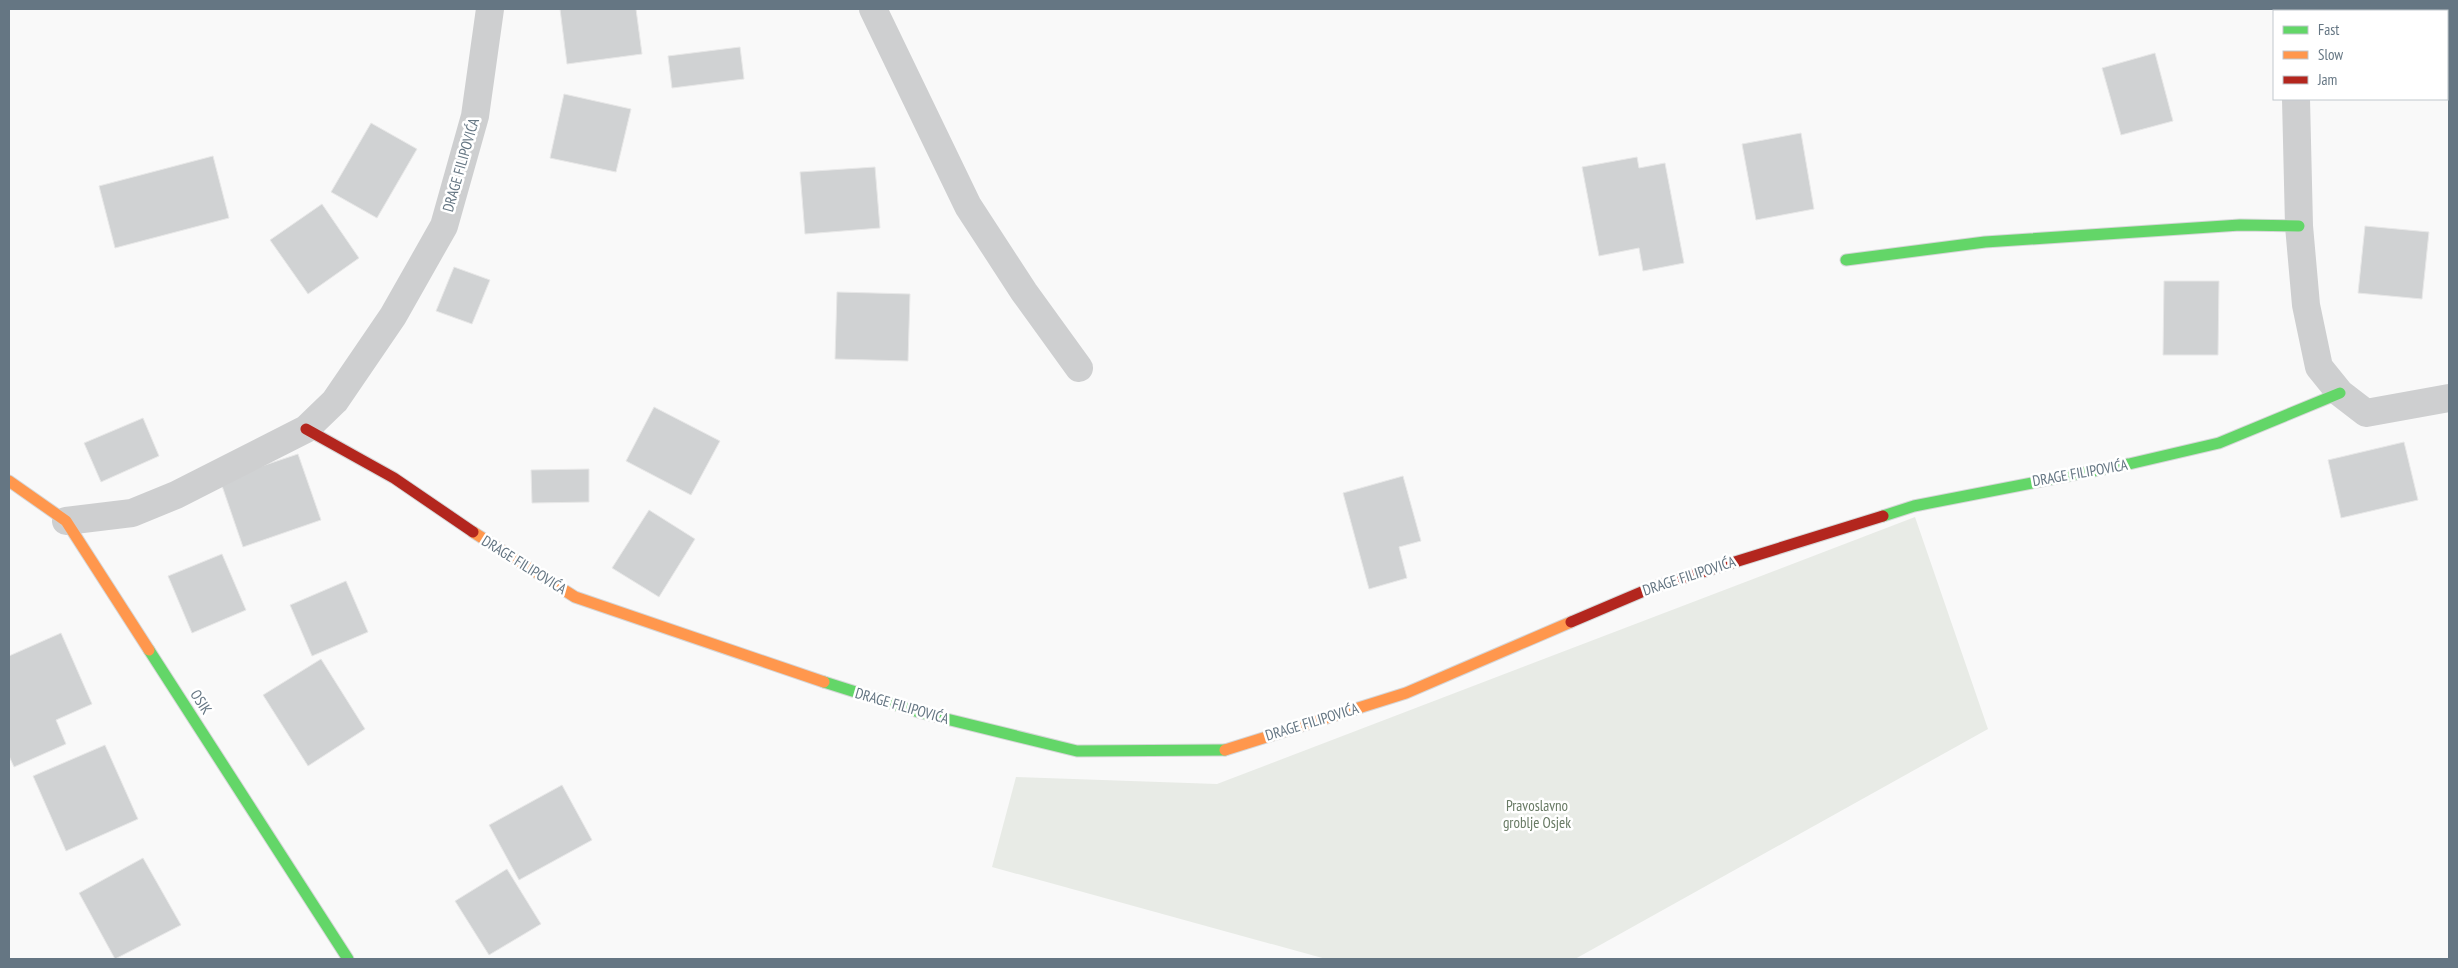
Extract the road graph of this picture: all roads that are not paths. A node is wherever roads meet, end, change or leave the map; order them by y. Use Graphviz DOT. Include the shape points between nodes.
graph roads {
  1 [pos="490,9"];
  2 [pos="873,9"];
  3 [pos="2296,100"];
  4 [pos="2299,226"];
  5 [pos="1846,260"];
  6 [pos="1079,368"];
  7 [pos="2340,393"];
  8 [pos="2449,398"];
  9 [pos="306,429"];
  10 [pos="9,481"];
  11 [pos="66,521"];
  12 [pos="348,959"];
  1 -- 9 [label="street, DRAGE FILIPOVIĆA" via="475,116 444,226 394,316 335,401"];
  2 -- 6 [label="street" via="968,206"];
  3 -- 4 [label="street"];
  4 -- 5 [label="street" via="2240,225 1985,242"];
  4 -- 7 [label="street" via="2306,305 2319,367"];
  7 -- 8 [label="street" via="2366,413"];
  7 -- 9 [label="street, DRAGE FILIPOVIĆA" via="2219,443 1914,506 1651,588 1406,693 1225,750 1077,751 922,713 583,600 485,540 394,478"];
  9 -- 11 [label="street, DRAGE FILIPOVIĆA" via="217,475 132,513"];
  10 -- 11 [label="street, OSIK"];
  11 -- 12 [label="street, OSIK"];
}
